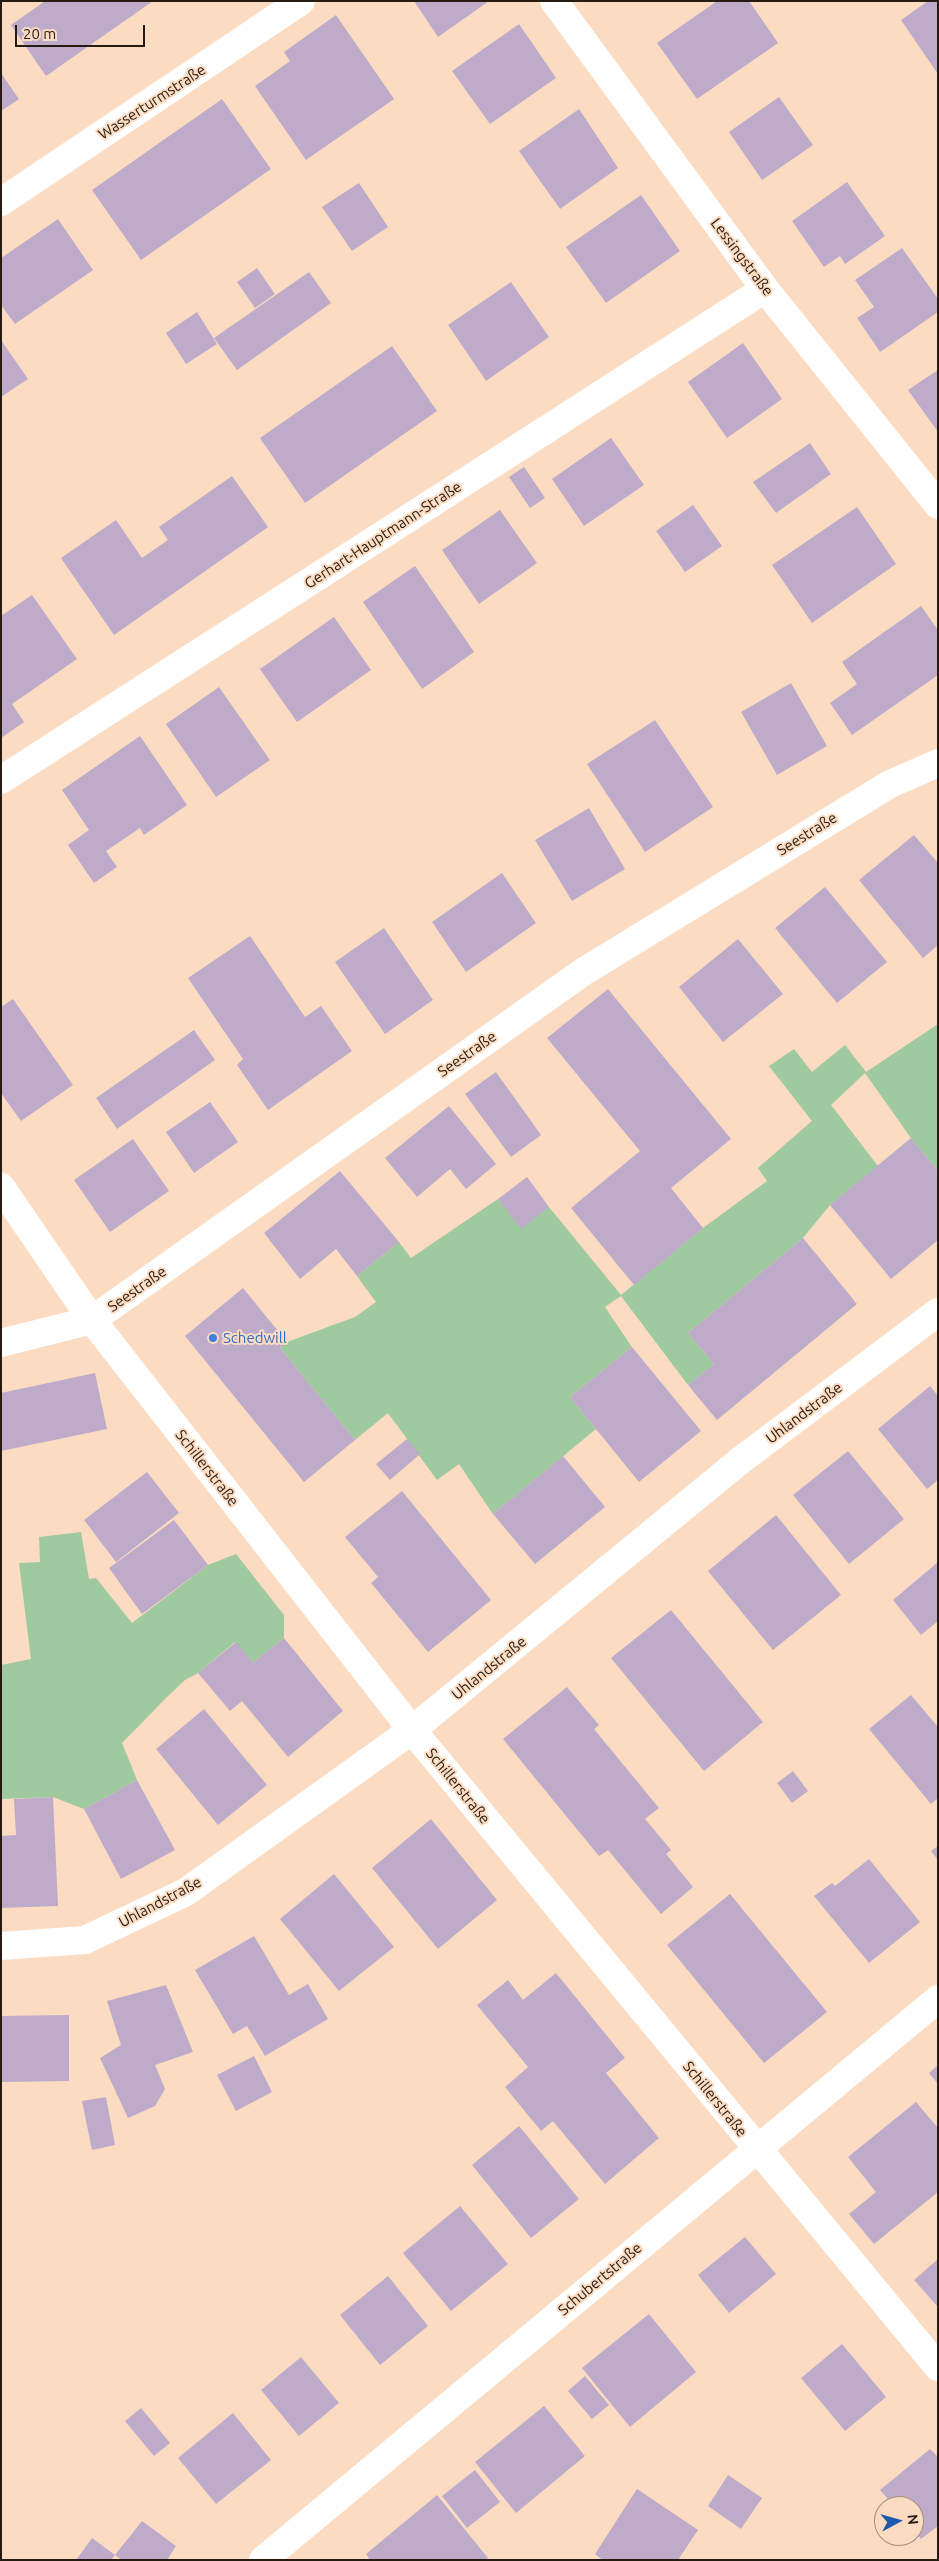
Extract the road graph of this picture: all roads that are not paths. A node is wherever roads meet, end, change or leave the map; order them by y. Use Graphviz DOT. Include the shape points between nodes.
graph roads {
  1 [pos="301,1"];
  2 [pos="554,1"];
  3 [pos="1,202"];
  4 [pos="765,289"];
  5 [pos="938,506"];
  6 [pos="938,763"];
  7 [pos="1,780"];
  8 [pos="1,1186"];
  9 [pos="938,1312"];
  10 [pos="92,1320"];
  11 [pos="1,1344"];
  12 [pos="412,1730"];
  13 [pos="1,1946"];
  14 [pos="938,1999"];
  15 [pos="756,2149"];
  16 [pos="938,2367"];
  17 [pos="263,2560"];
  1 -- 3 [label="street, Wasserturmstraße"];
  2 -- 4 [label="street, Lessingstraße"];
  4 -- 5 [label="street, Lessingstraße"];
  4 -- 7 [label="street, Gerhart-Hauptmann-Straße"];
  6 -- 10 [label="street, Seestraße" via="890,784 583,972"];
  8 -- 10 [label="street, Schillerstraße"];
  9 -- 12 [label="street, Uhlandstraße" via="741,1460"];
  10 -- 11 [label="street, Seestraße"];
  10 -- 12 [label="street, Schillerstraße"];
  12 -- 13 [label="street, Uhlandstraße" via="186,1892 85,1940"];
  12 -- 15 [label="street, Schillerstraße"];
  14 -- 15 [label="street, Schubertstraße"];
  15 -- 16 [label="street, Schillerstraße"];
  15 -- 17 [label="street, Schubertstraße"];
}
